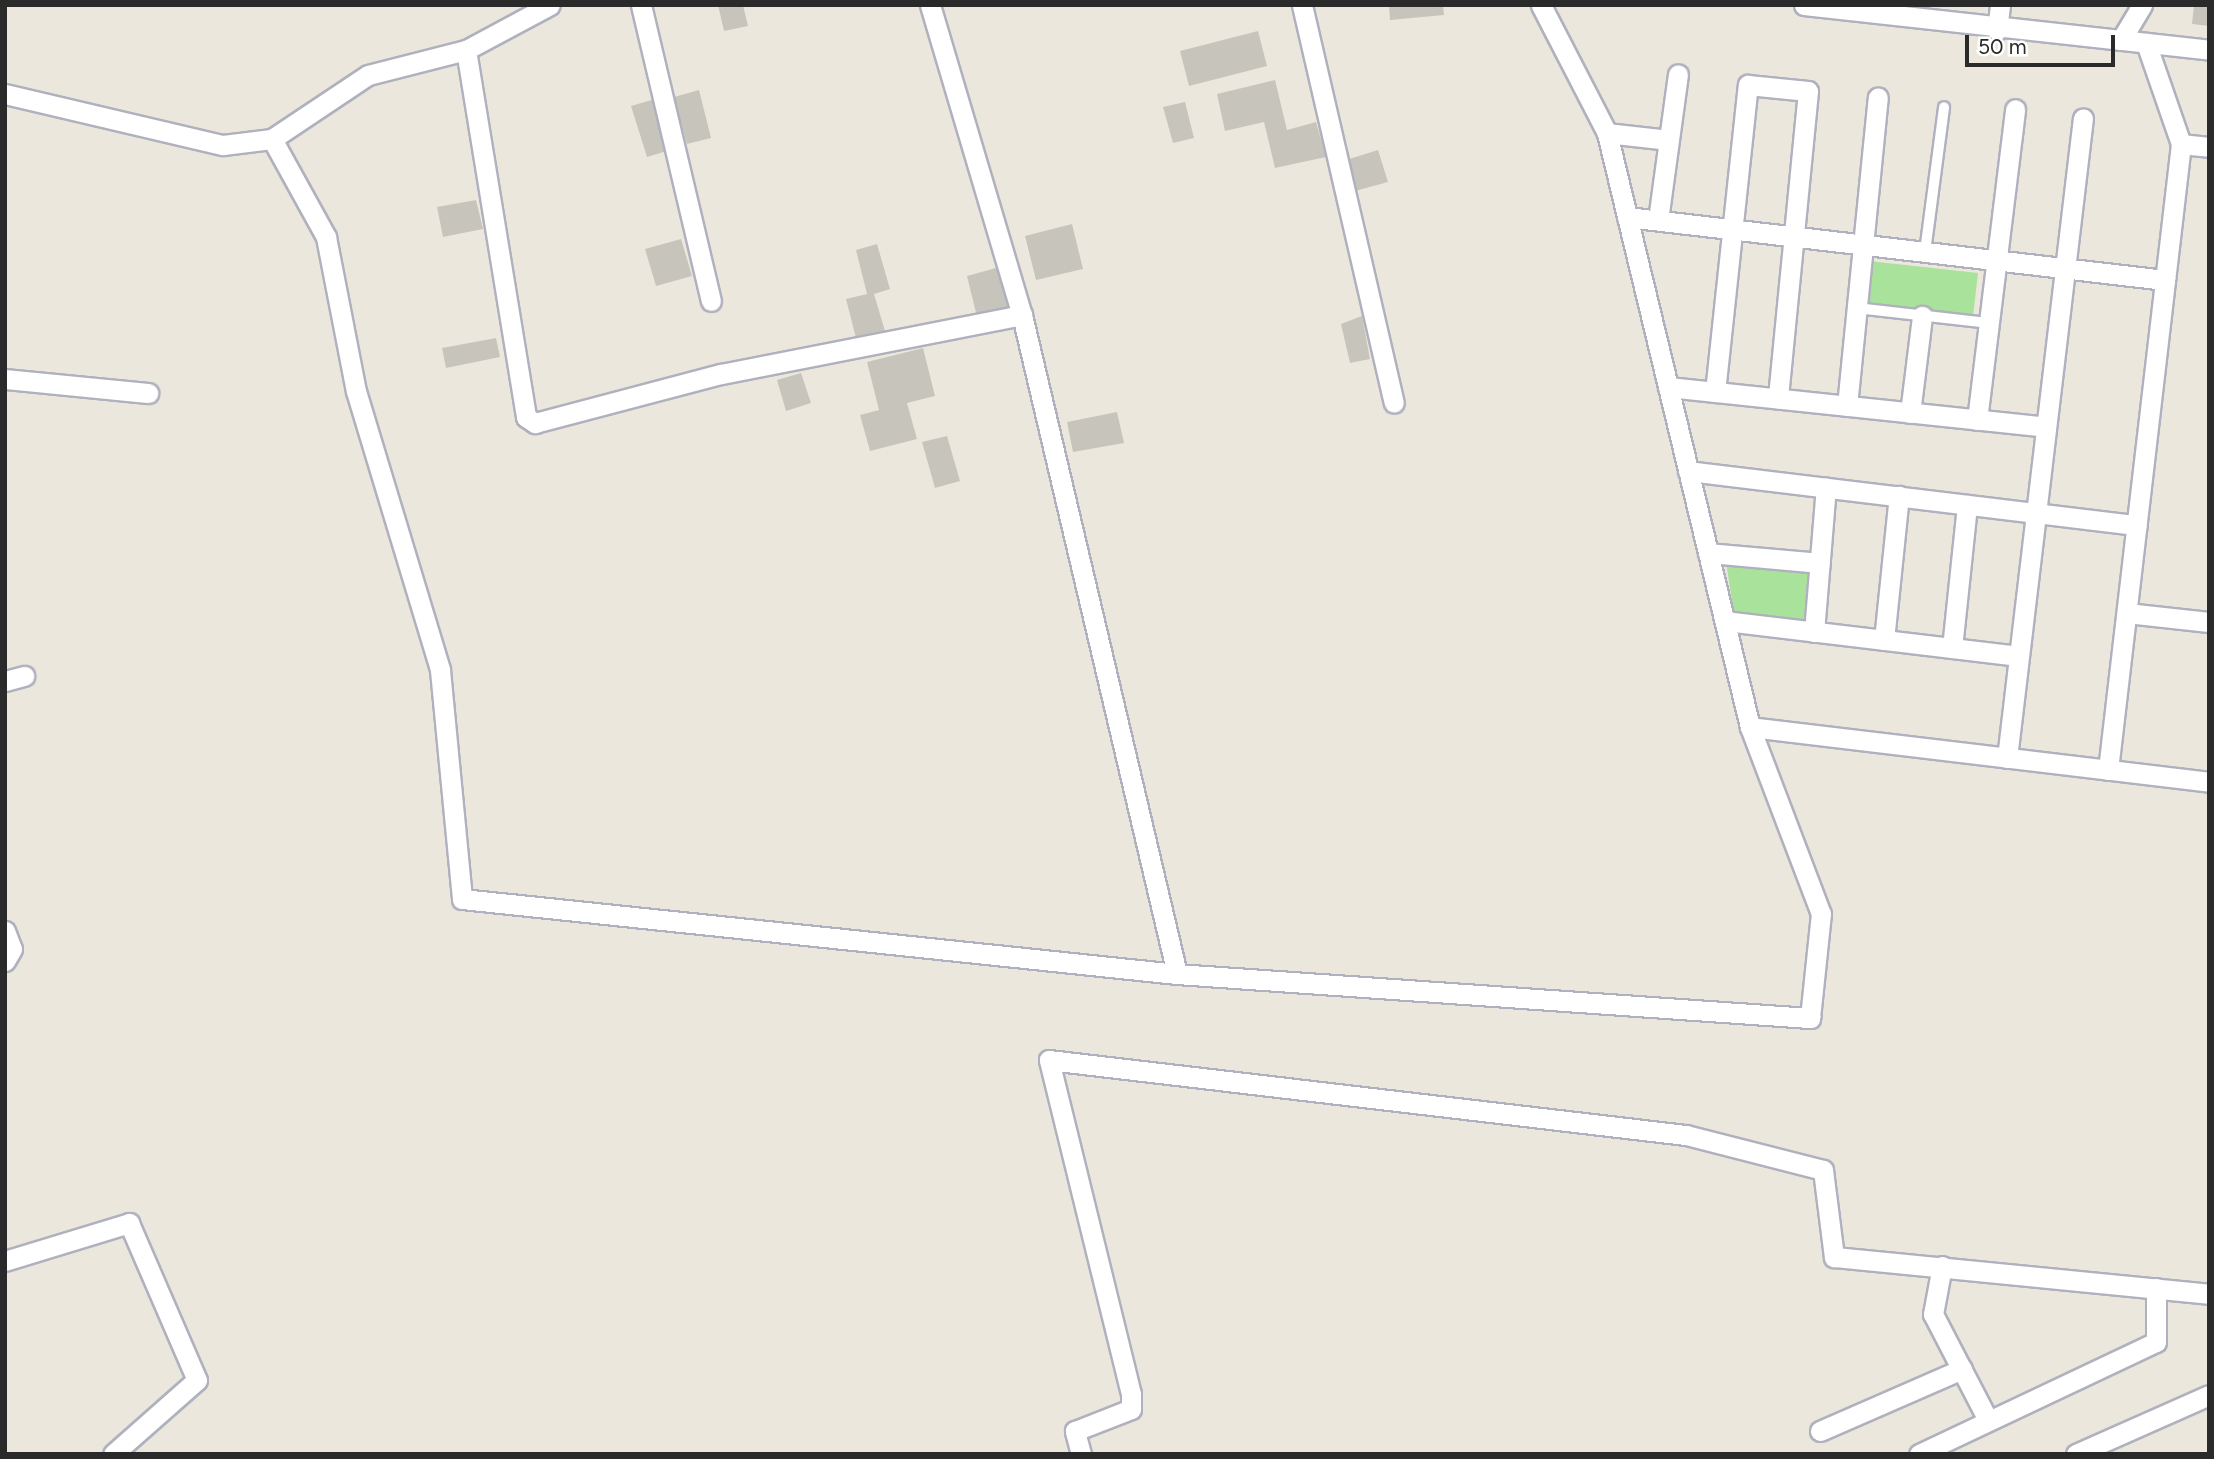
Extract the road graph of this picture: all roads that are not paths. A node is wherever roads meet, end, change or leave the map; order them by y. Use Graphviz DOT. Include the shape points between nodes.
graph roads {
  1 [pos="550,5"];
  2 [pos="641,5"];
  3 [pos="930,5"];
  4 [pos="1303,5"];
  5 [pos="1542,5"];
  6 [pos="1804,5"];
  7 [pos="2000,5"];
  8 [pos="2142,5"];
  9 [pos="1997,30"];
  10 [pos="2121,40"];
  11 [pos="2146,43"];
  12 [pos="466,50"];
  13 [pos="2209,50"];
  14 [pos="1678,74"];
  15 [pos="5,94"];
  16 [pos="1878,98"];
  17 [pos="1944,107"];
  18 [pos="2015,109"];
  19 [pos="2083,118"];
  20 [pos="1607,133"];
  21 [pos="272,139"];
  22 [pos="1669,141"];
  23 [pos="2181,144"];
  24 [pos="2209,147"];
  25 [pos="1627,217"];
  26 [pos="1658,220"];
  27 [pos="1732,229"];
  28 [pos="1794,236"];
  29 [pos="1863,245"];
  30 [pos="1925,252"];
  31 [pos="1997,260"];
  32 [pos="2065,268"];
  33 [pos="2165,280"];
  34 [pos="711,301"];
  35 [pos="1857,308"];
  36 [pos="1021,315"];
  37 [pos="1922,316"];
  38 [pos="1989,323"];
  39 [pos="5,379"];
  40 [pos="1668,387"];
  41 [pos="1715,392"];
  42 [pos="148,393"];
  43 [pos="1778,399"];
  44 [pos="1394,403"];
  45 [pos="1847,406"];
  46 [pos="1910,413"];
  47 [pos="1977,420"];
  48 [pos="2046,427"];
  49 [pos="1688,471"];
  50 [pos="1826,488"];
  51 [pos="1899,496"];
  52 [pos="1967,505"];
  53 [pos="2036,513"];
  54 [pos="2137,525"];
  55 [pos="1708,553"];
  56 [pos="1820,563"];
  57 [pos="2127,613"];
  58 [pos="1725,621"];
  59 [pos="2209,622"];
  60 [pos="1814,632"];
  61 [pos="1884,640"];
  62 [pos="1952,649"];
  63 [pos="2018,656"];
  64 [pos="1750,727"];
  65 [pos="2007,758"];
  66 [pos="2108,770"];
  67 [pos="2209,782"];
  68 [pos="5,931"];
  69 [pos="5,961"];
  70 [pos="1177,974"];
  71 [pos="5,1261"];
  72 [pos="1942,1266"];
  73 [pos="2156,1288"];
  74 [pos="2209,1294"];
  75 [pos="1962,1369"];
  76 [pos="2209,1395"];
  77 [pos="1988,1420"];
  78 [pos="1820,1431"];
  79 [pos="113,1454"];
  80 [pos="1080,1454"];
  81 [pos="1919,1454"];
  82 [pos="2076,1454"];
  1 -- 12 [label="street"];
  2 -- 34 [label="street"];
  3 -- 36 [label="street"];
  4 -- 44 [label="street"];
  5 -- 20 [label="street"];
  6 -- 9 [label="street"];
  7 -- 9 [label="street"];
  8 -- 10 [label="street"];
  9 -- 10 [label="street"];
  10 -- 11 [label="street"];
  11 -- 13 [label="street"];
  11 -- 23 [label="street"];
  12 -- 21 [label="street" via="368,75"];
  12 -- 36 [label="street" via="526,417 535,423 721,374"];
  14 -- 22 [label="street"];
  15 -- 21 [label="street" via="223,145"];
  16 -- 29 [label="street"];
  17 -- 30 [label="lane"];
  18 -- 31 [label="street"];
  19 -- 32 [label="street"];
  20 -- 22 [label="street"];
  20 -- 25 [label="street"];
  21 -- 70 [label="street" via="326,237 356,391 440,670 462,899"];
  22 -- 26 [label="street"];
  23 -- 24 [label="street"];
  23 -- 33 [label="street"];
  25 -- 26 [label="street"];
  25 -- 40 [label="street"];
  26 -- 27 [label="street"];
  27 -- 28 [label="street"];
  27 -- 28 [label="street" via="1748,85 1808,91"];
  27 -- 41 [label="street"];
  28 -- 29 [label="street"];
  28 -- 43 [label="street"];
  29 -- 30 [label="street"];
  29 -- 35 [label="street"];
  30 -- 31 [label="street"];
  31 -- 32 [label="street"];
  31 -- 38 [label="street"];
  32 -- 33 [label="street"];
  32 -- 48 [label="street"];
  33 -- 54 [label="street"];
  35 -- 37 [label="lane"];
  35 -- 45 [label="street"];
  36 -- 70 [label="street"];
  37 -- 38 [label="lane"];
  37 -- 46 [label="street"];
  38 -- 47 [label="street"];
  39 -- 42 [label="street"];
  40 -- 41 [label="street"];
  40 -- 49 [label="street"];
  41 -- 43 [label="street"];
  43 -- 45 [label="street"];
  45 -- 46 [label="street"];
  46 -- 47 [label="street"];
  47 -- 48 [label="street"];
  48 -- 53 [label="street"];
  49 -- 50 [label="street"];
  49 -- 55 [label="street"];
  50 -- 51 [label="street"];
  50 -- 56 [label="street"];
  51 -- 52 [label="street"];
  51 -- 61 [label="street"];
  52 -- 53 [label="street"];
  52 -- 62 [label="street"];
  53 -- 54 [label="street"];
  53 -- 63 [label="street"];
  54 -- 57 [label="street"];
  55 -- 56 [label="street"];
  55 -- 58 [label="street"];
  56 -- 60 [label="street"];
  57 -- 59 [label="street"];
  57 -- 66 [label="street"];
  58 -- 60 [label="street"];
  58 -- 64 [label="street"];
  60 -- 61 [label="street"];
  61 -- 62 [label="street"];
  62 -- 63 [label="street"];
  63 -- 65 [label="street"];
  64 -- 65 [label="street"];
  64 -- 70 [label="street" via="1821,914 1810,1018"];
  65 -- 66 [label="street"];
  66 -- 67 [label="street"];
  68 -- 69 [label="street" via="12,948"];
  71 -- 79 [label="street" via="129,1223 197,1380"];
  72 -- 73 [label="street"];
  72 -- 75 [label="street" via="1933,1314"];
  72 -- 80 [label="street" via="1834,1257 1823,1170 1686,1135 1049,1060 1131,1394 1131,1409 1075,1431"];
  73 -- 74 [label="street"];
  73 -- 77 [label="street" via="2155,1342"];
  75 -- 77 [label="street"];
  75 -- 78 [label="street"];
  76 -- 82 [label="street"];
  77 -- 81 [label="street"];
}
